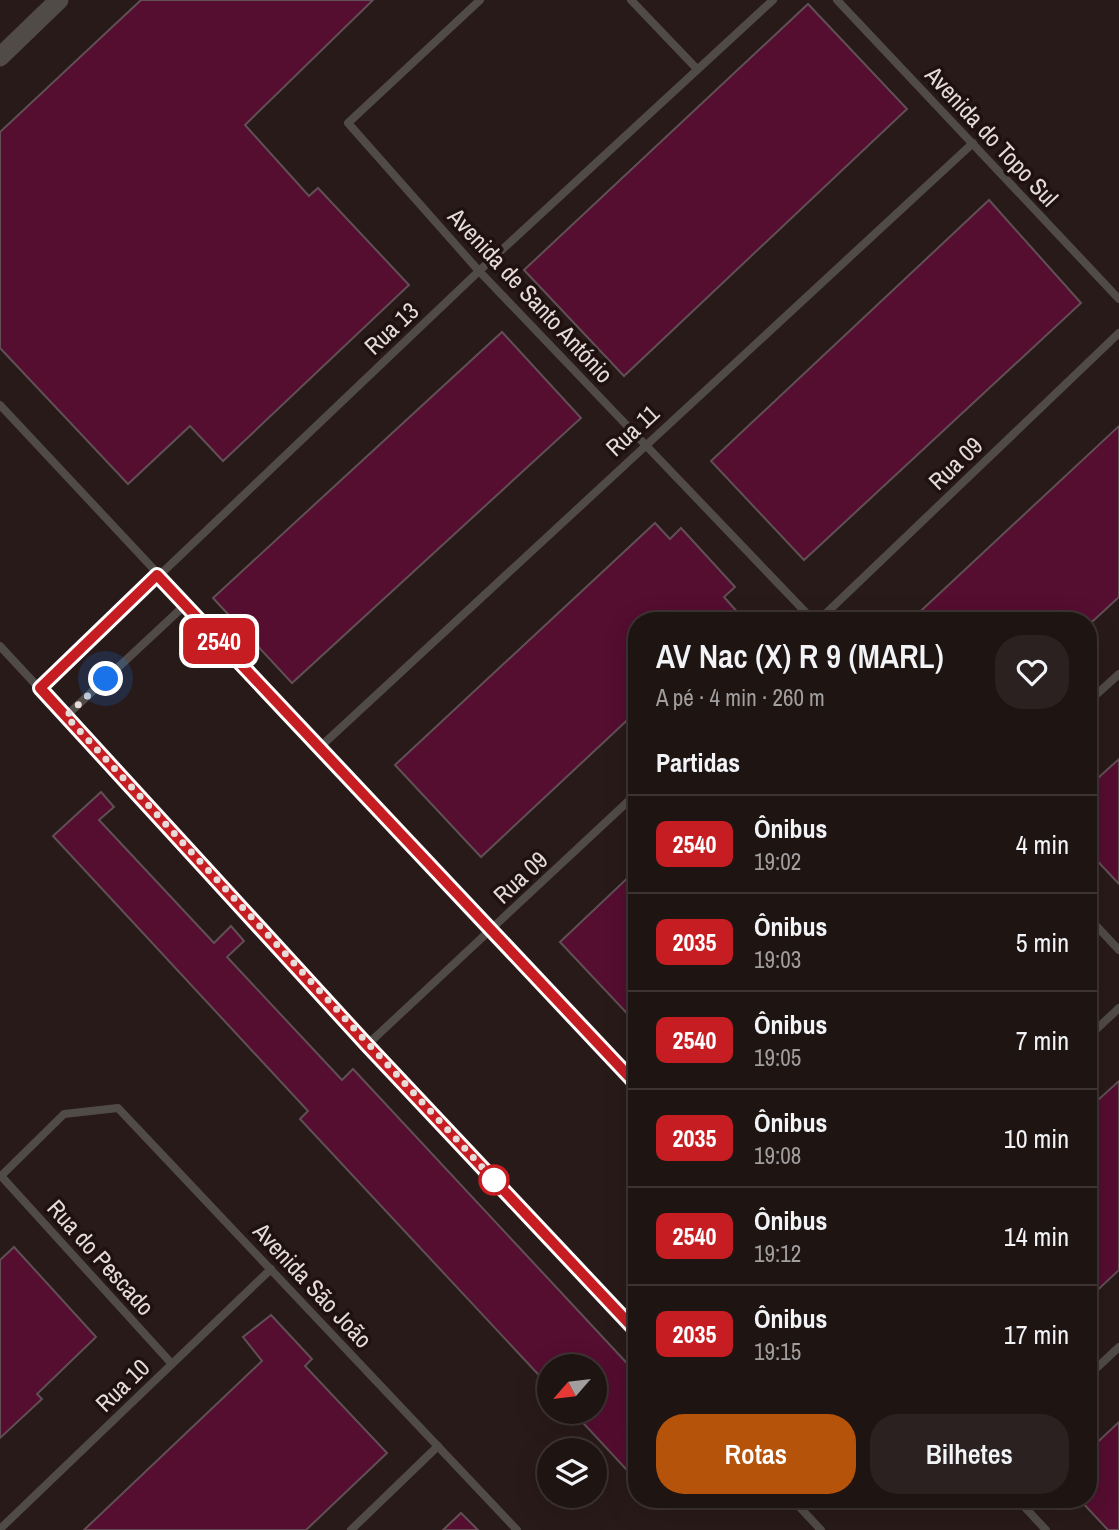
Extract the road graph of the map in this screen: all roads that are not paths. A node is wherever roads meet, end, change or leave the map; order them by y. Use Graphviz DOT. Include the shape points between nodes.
graph roads {
  1 [pos="60,0"];
  2 [pos="480,0"];
  3 [pos="631,0"];
  4 [pos="773,0"];
  5 [pos="837,0"];
  6 [pos="0,57"];
  7 [pos="697,69"];
  8 [pos="973,143"];
  9 [pos="479,271"];
  10 [pos="1119,299"];
  11 [pos="1119,333"];
  12 [pos="0,405"];
  13 [pos="646,443"];
  14 [pos="157,575"];
  15 [pos="185,605"];
  16 [pos="807,612"];
  17 [pos="825,612"];
  18 [pos="0,646"];
  19 [pos="1119,674"];
  20 [pos="40,688"];
  21 [pos="1097,694"];
  22 [pos="66,716"];
  23 [pos="319,748"];
  24 [pos="628,801"];
  25 [pos="1097,927"];
  26 [pos="490,931"];
  27 [pos="1119,950"];
  28 [pos="1119,1008"];
  29 [pos="1097,1029"];
  30 [pos="367,1045"];
  31 [pos="628,1076"];
  32 [pos="1,1177"];
  33 [pos="271,1269"];
  34 [pos="628,1322"];
  35 [pos="1119,1347"];
  36 [pos="172,1364"];
  37 [pos="1097,1368"];
  38 [pos="438,1447"];
  39 [pos="800,1508"];
  40 [pos="1025,1508"];
  41 [pos="0,1529"];
  42 [pos="351,1530"];
  43 [pos="517,1530"];
  44 [pos="821,1530"];
  45 [pos="1046,1530"];
  1 -- 6 [label="street"];
  2 -- 9 [label="lane, Avenida de Santo António" via="348,123"];
  3 -- 7 [label="lane"];
  4 -- 7 [label="lane, Rua 13"];
  5 -- 8 [label="lane, Avenida do Topo Sul"];
  7 -- 9 [label="lane, Rua 13"];
  8 -- 10 [label="lane, Avenida do Topo Sul"];
  8 -- 13 [label="lane, Rua 11"];
  9 -- 13 [label="lane, Avenida de Santo António"];
  9 -- 14 [label="lane, Rua 13"];
  11 -- 17 [label="lane, Rua 09"];
  12 -- 14 [label="lane"];
  13 -- 16 [label="lane, Avenida de Santo António"];
  13 -- 23 [label="lane, Rua 11"];
  14 -- 15 [label="lane"];
  14 -- 20 [label="lane, Rua 13"];
  15 -- 22 [label="lane"];
  15 -- 23 [label="lane"];
  18 -- 20 [label="lane"];
  19 -- 21 [label="lane"];
  20 -- 22 [label="lane"];
  22 -- 30 [label="lane"];
  23 -- 26 [label="lane"];
  24 -- 26 [label="lane, Rua 09"];
  25 -- 27 [label="lane"];
  26 -- 30 [label="lane, Rua 09"];
  26 -- 31 [label="lane"];
  28 -- 29 [label="lane"];
  30 -- 34 [label="lane"];
  32 -- 33 [label="lane, Avenida São João" via="64,1114 118,1108"];
  32 -- 36 [label="lane, Rua do Pescado"];
  33 -- 36 [label="lane, Rua 10"];
  33 -- 38 [label="lane, Avenida São João"];
  35 -- 37 [label="lane"];
  36 -- 41 [label="lane, Rua 10"];
  38 -- 42 [label="lane"];
  38 -- 43 [label="lane, Avenida São João"];
  39 -- 44 [label="lane"];
  40 -- 45 [label="lane"];
}
